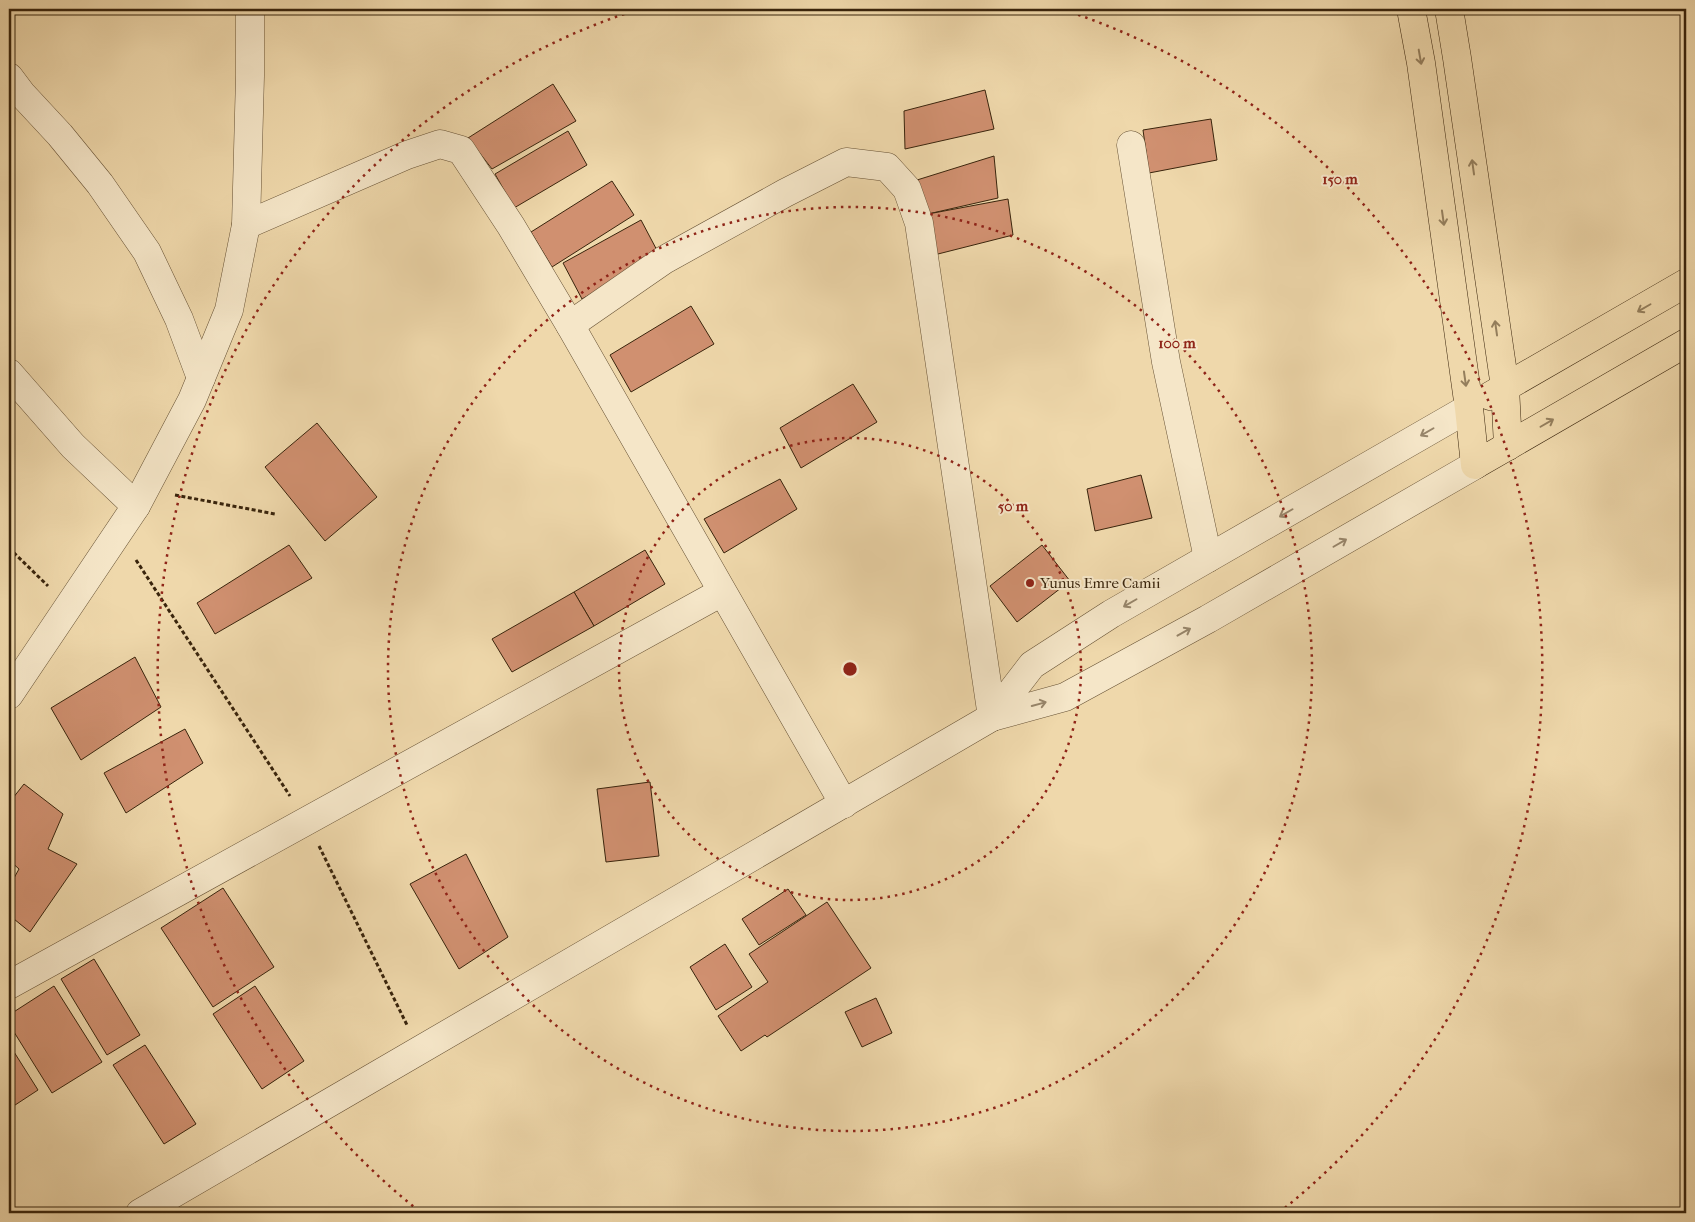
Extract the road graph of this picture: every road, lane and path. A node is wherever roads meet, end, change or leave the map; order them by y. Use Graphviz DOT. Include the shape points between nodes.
graph roads {
  1 [pos="250,9"];
  2 [pos="1411,9"];
  3 [pos="1449,9"];
  4 [pos="9,77"];
  5 [pos="1131,145"];
  6 [pos="246,225"];
  7 [pos="1686,283"];
  8 [pos="570,325"];
  9 [pos="1686,343"];
  10 [pos="9,373"];
  11 [pos="201,378"];
  12 [pos="1505,388"];
  13 [pos="1469,408"];
  14 [pos="1508,446"];
  15 [pos="1475,465"];
  16 [pos="140,498"];
  17 [pos="275,514"];
  18 [pos="118,532"];
  19 [pos="9,548"];
  20 [pos="1208,558"];
  21 [pos="722,592"];
  22 [pos="69,606"];
  23 [pos="9,696"];
  24 [pos="992,717"];
  25 [pos="844,804"];
  26 [pos="307,821"];
  27 [pos="9,985"];
  28 [pos="419,1050"];
  29 [pos="140,1213"];
  1 -- 6 [label="street"];
  2 -- 13 [label="main road, one-way"];
  12 -- 3 [label="main road, one-way"];
  4 -- 11 [label="street" via="100,184 147,252 179,319"];
  5 -- 20 [label="street" via="1166,362"];
  6 -- 8 [label="street" via="440,144 461,150"];
  6 -- 11 [label="street" via="229,310"];
  7 -- 12 [label="main road, one-way"];
  8 -- 21 [label="street"];
  8 -- 24 [label="street" via="664,260 846,162 887,167 907,189 919,223"];
  14 -- 9 [label="main road, one-way"];
  10 -- 16 [label="street" via="73,446"];
  11 -- 16 [label="street"];
  12 -- 13 [label="main road"];
  12 -- 14 [label="main road"];
  13 -- 15 [label="main road"];
  13 -- 20 [label="street, one-way"];
  14 -- 15 [label="main road"];
  24 -- 15 [label="street, one-way" via="1065,697 1208,619"];
  16 -- 17 [label="path"];
  16 -- 18 [label="street"];
  18 -- 22 [label="street"];
  18 -- 26 [label="path"];
  19 -- 22 [label="path"];
  20 -- 24 [label="street, one-way" via="1111,614 1032,665"];
  21 -- 25 [label="street"];
  21 -- 26 [label="street"];
  22 -- 23 [label="street"];
  24 -- 25 [label="street"];
  25 -- 28 [label="street"];
  26 -- 27 [label="street"];
  26 -- 28 [label="path"];
  28 -- 29 [label="street"];
}
